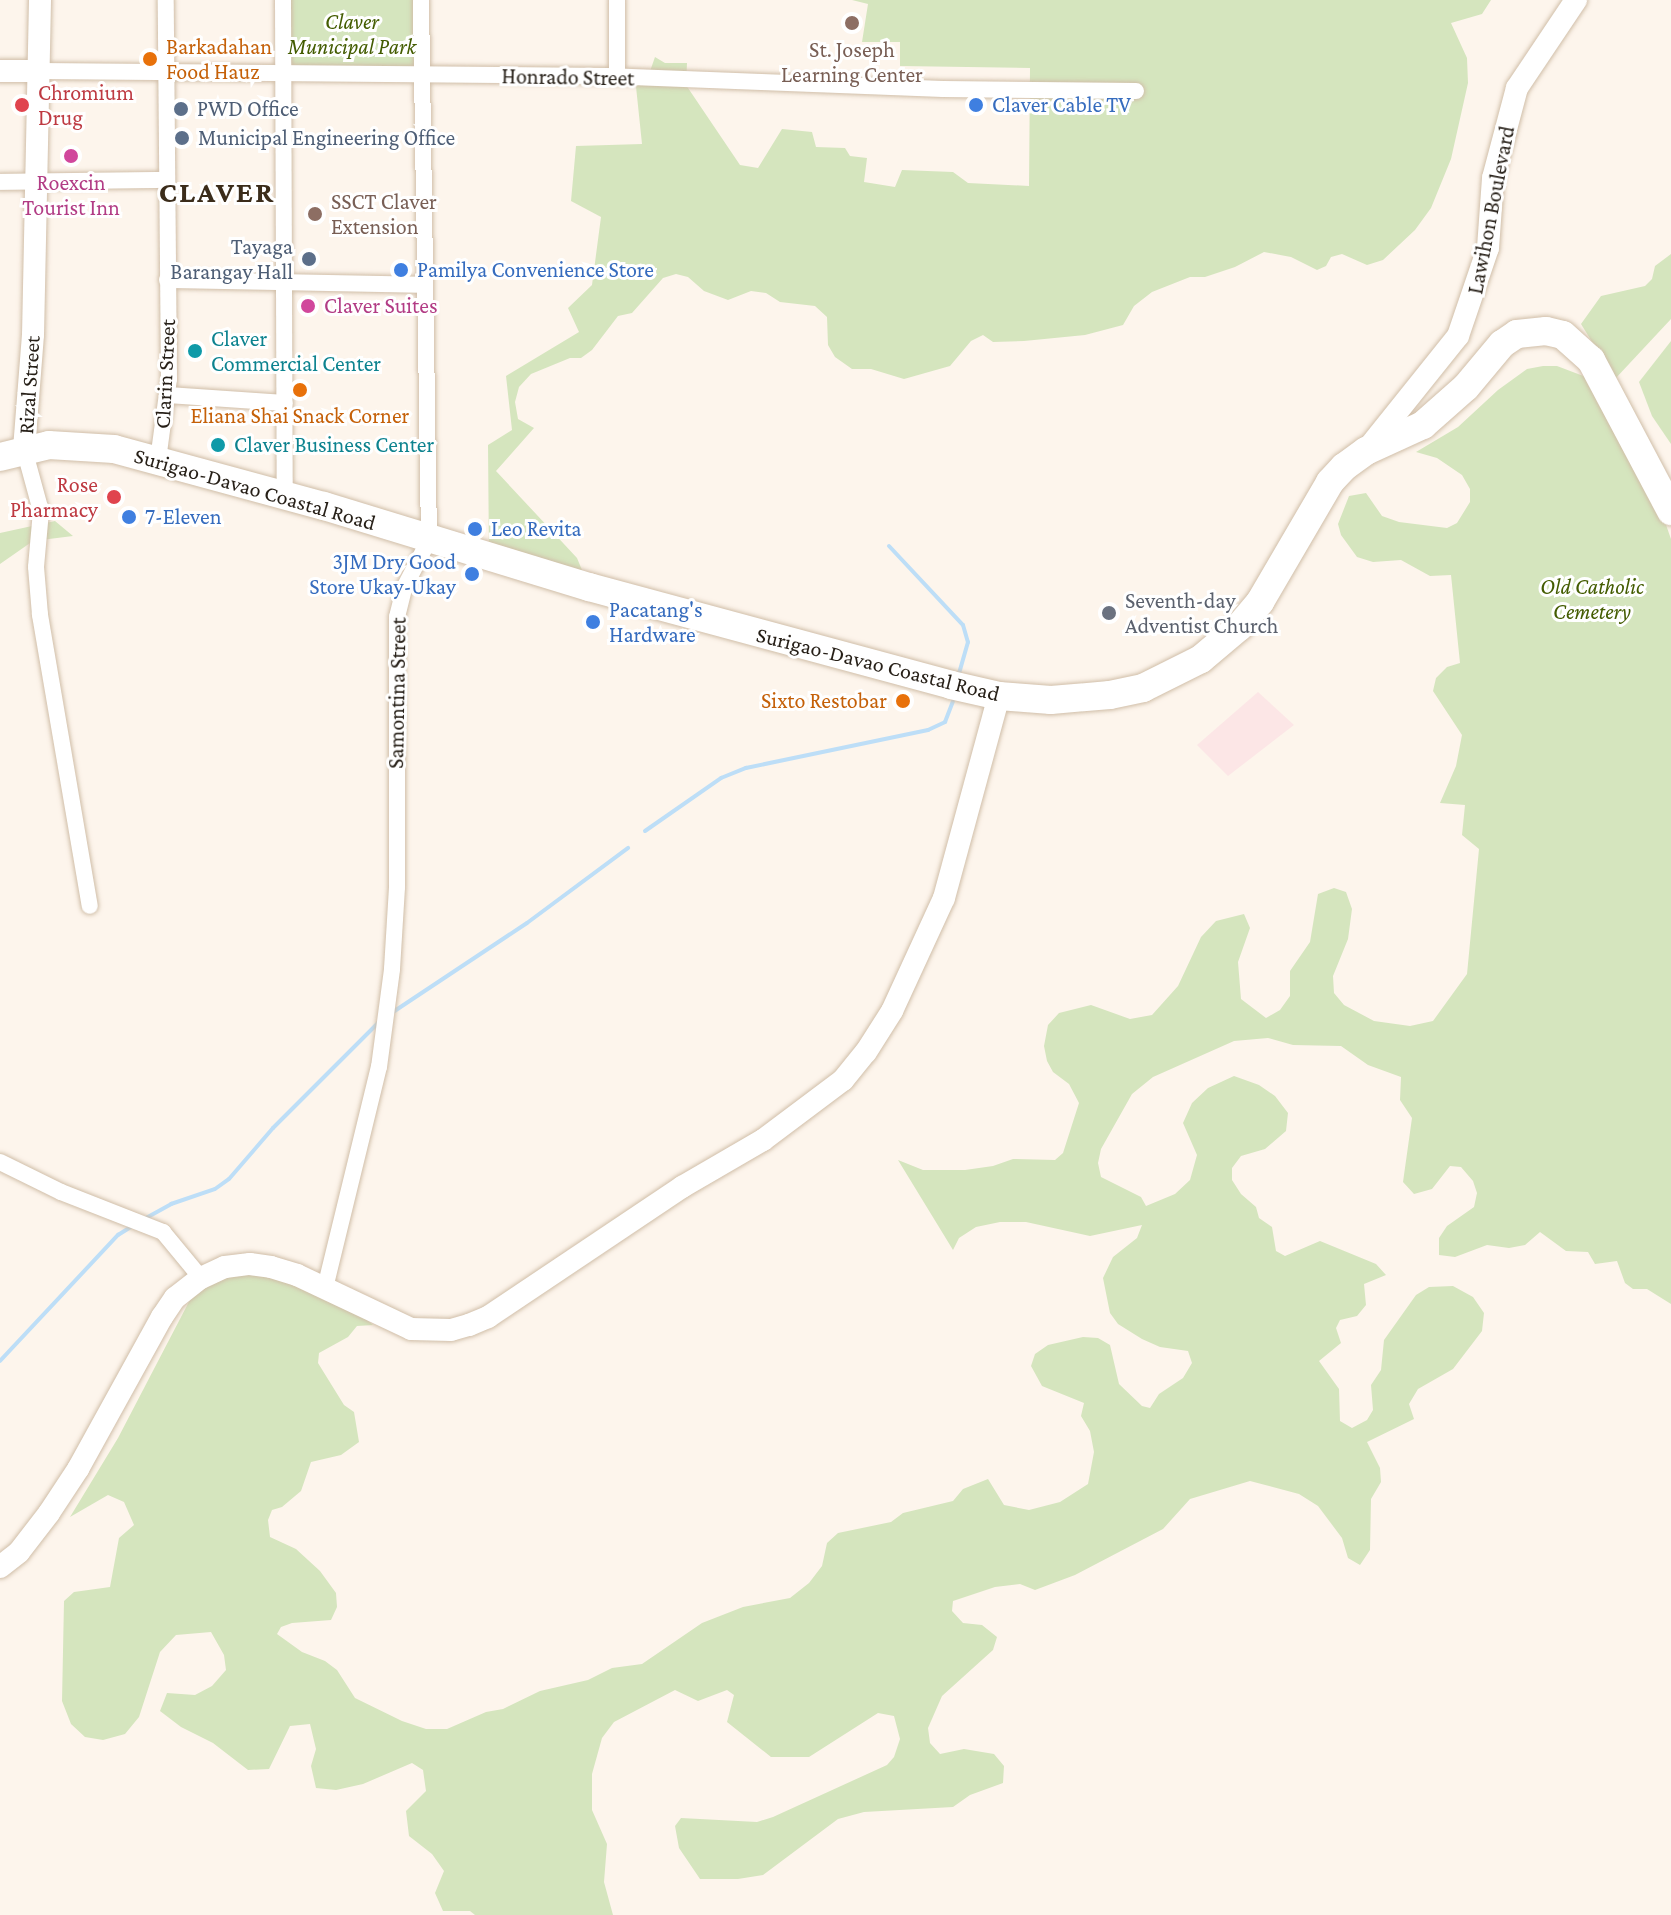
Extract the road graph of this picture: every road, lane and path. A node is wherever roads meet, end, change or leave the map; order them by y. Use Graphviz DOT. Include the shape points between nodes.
graph roads {
  1 [pos="40,0"];
  2 [pos="166,0"];
  3 [pos="283,0"];
  4 [pos="421,0"];
  5 [pos="617,0"];
  6 [pos="1576,0"];
  7 [pos="0,71"];
  8 [pos="39,71"];
  9 [pos="165,72"];
  10 [pos="284,73"];
  11 [pos="422,75"];
  12 [pos="617,77"];
  13 [pos="1136,91"];
  14 [pos="167,180"];
  15 [pos="0,182"];
  16 [pos="37,182"];
  17 [pos="167,280"];
  18 [pos="284,282"];
  19 [pos="425,285"];
  20 [pos="168,395"];
  21 [pos="285,403"];
  22 [pos="1366,451"];
  23 [pos="12,453"];
  24 [pos="158,460"];
  25 [pos="285,496"];
  26 [pos="1671,511"];
  27 [pos="429,540"];
  28 [pos="999,696"];
  29 [pos="90,906"];
  30 [pos="0,1162"];
  31 [pos="201,1278"];
  32 [pos="325,1288"];
  33 [pos="0,1567"];
  1 -- 8 [label="street, Rizal Street"];
  2 -- 9 [label="street, Clarin Street"];
  3 -- 10 [label="street"];
  4 -- 11 [label="street, Samontina Street"];
  5 -- 12 [label="street"];
  6 -- 22 [label="street, Lawihon Boulevard" via="1517,88 1493,178 1488,248 1458,336"];
  7 -- 8 [label="street, Honrado Street"];
  8 -- 9 [label="street, Honrado Street"];
  8 -- 16 [label="street, Rizal Street"];
  9 -- 10 [label="street, Honrado Street"];
  9 -- 14 [label="street, Clarin Street"];
  10 -- 11 [label="street, Honrado Street"];
  10 -- 18 [label="street"];
  11 -- 12 [label="street, Honrado Street"];
  11 -- 19 [label="street, Samontina Street"];
  12 -- 13 [label="street, Honrado Street"];
  14 -- 16 [label="street"];
  14 -- 17 [label="street, Clarin Street"];
  15 -- 16 [label="street"];
  16 -- 23 [label="street, Rizal Street" via="32,357"];
  17 -- 18 [label="street"];
  17 -- 20 [label="street, Clarin Street"];
  18 -- 19 [label="street"];
  18 -- 21 [label="street"];
  19 -- 27 [label="street, Samontina Street"];
  20 -- 21 [label="street"];
  20 -- 24 [label="street, Clarin Street"];
  21 -- 25 [label="street"];
  22 -- 26 [label="highway, Surigao-Davao Coastal Road" via="1423,425 1517,334 1546,331 1573,341 1591,360"];
  22 -- 28 [label="highway, Surigao-Davao Coastal Road" via="1330,482 1260,602 1201,659 1143,688 1110,695 1051,700"];
  23 -- 24 [label="highway, Surigao-Davao Coastal Road" via="87,446"];
  23 -- 29 [label="street, Rizal Street" via="41,511 36,567 40,615"];
  24 -- 25 [label="highway, Surigao-Davao Coastal Road"];
  25 -- 27 [label="highway, Surigao-Davao Coastal Road"];
  27 -- 28 [label="highway, Surigao-Davao Coastal Road"];
  27 -- 32 [label="street, Samontina Street" via="404,588 397,617 397,887 379,1067"];
  28 -- 32 [label="street" via="967,805 952,880 892,1011 843,1080 763,1140 469,1325 411,1329"];
  30 -- 31 [label="street" via="163,1232"];
  31 -- 32 [label="street" via="250,1264"];
  31 -- 33 [label="street" via="175,1298 78,1469 19,1552"];
}
